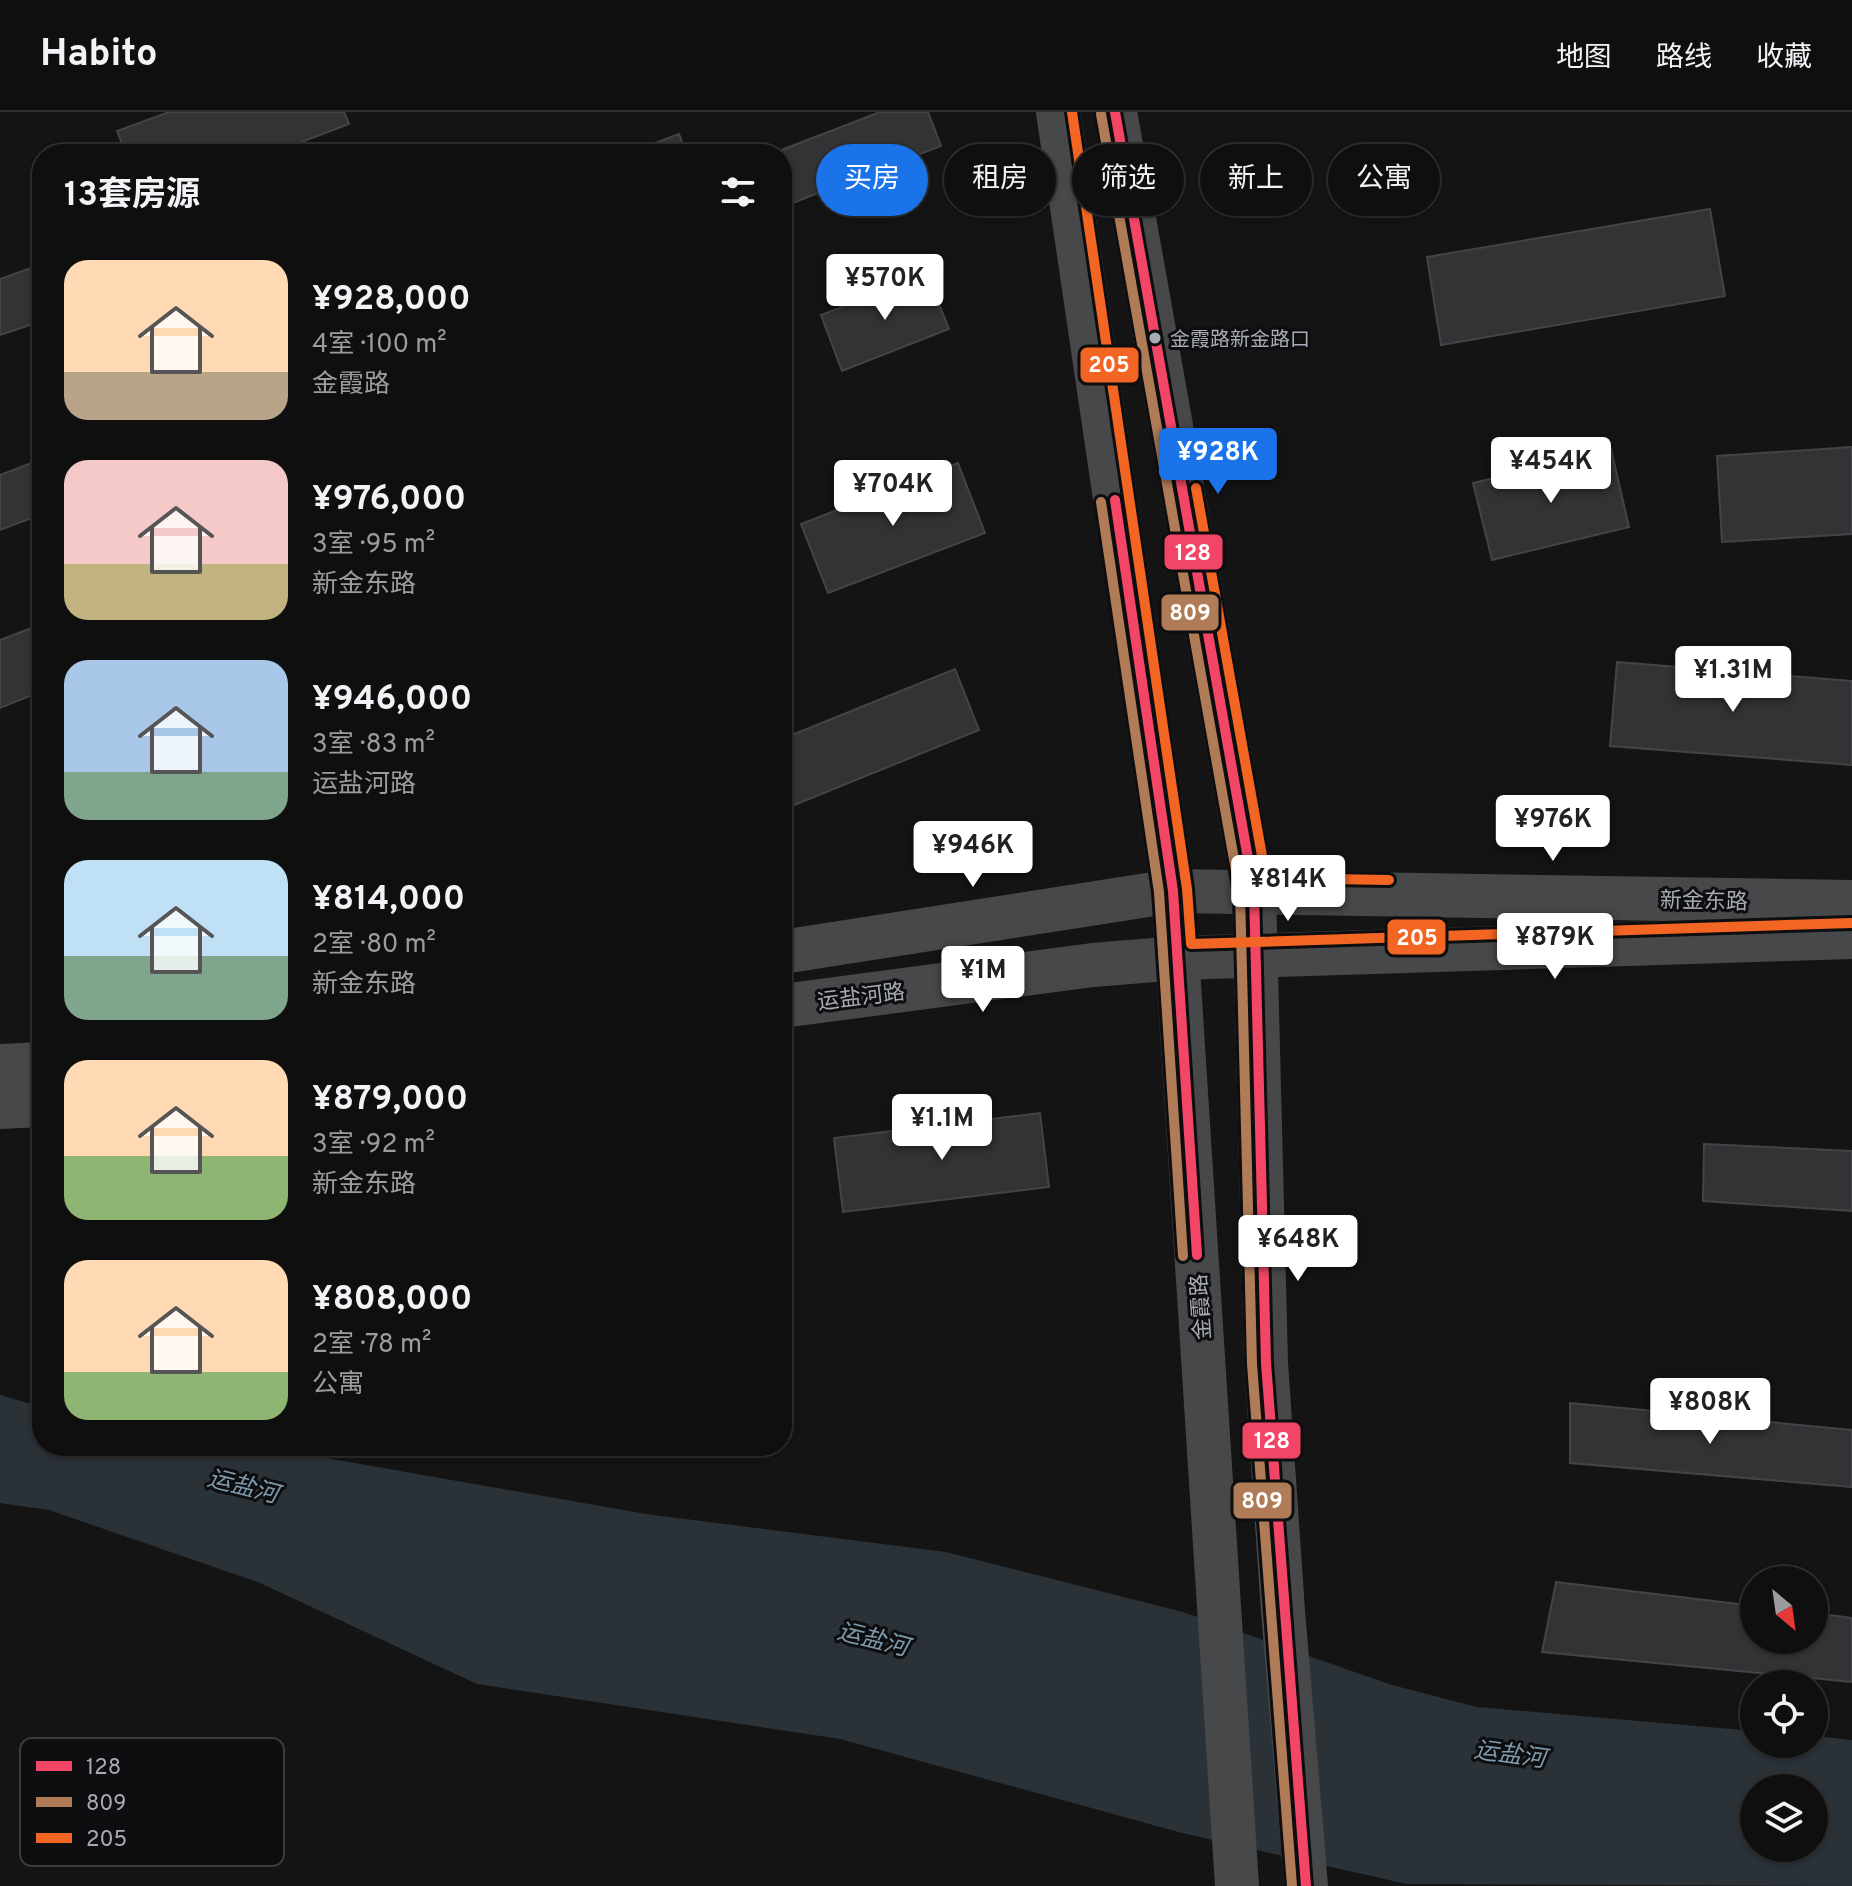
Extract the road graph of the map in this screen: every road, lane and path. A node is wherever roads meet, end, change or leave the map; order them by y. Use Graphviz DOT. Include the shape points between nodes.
graph roads {
  1 [pos="1058,112"];
  2 [pos="1115,112"];
  3 [pos="1173,891"];
  4 [pos="1254,892"];
  5 [pos="1852,902"];
  6 [pos="1852,937"];
  7 [pos="792,950"];
  8 [pos="1255,956"];
  9 [pos="1178,958"];
  10 [pos="792,1005"];
  11 [pos="32,1064"];
  12 [pos="0,1066"];
  13 [pos="32,1105"];
  14 [pos="0,1107"];
  15 [pos="1306,1885"];
  16 [pos="1237,1886"];
  1 -- 3 [label="main road, 金霞路"];
  2 -- 4 [label="main road"];
  3 -- 4 [label="main road, 新金东路"];
  3 -- 7 [label="main road"];
  3 -- 9 [label="main road, 金霞路"];
  4 -- 5 [label="main road, 新金东路"];
  4 -- 8 [label="main road"];
  6 -- 8 [label="main road, 新金东路"];
  8 -- 9 [label="main road, 新金东路"];
  8 -- 15 [label="main road" via="1266,1363"];
  9 -- 10 [label="main road, 运盐河路"];
  9 -- 16 [label="main road, 金霞路"];
  11 -- 12 [label="main road"];
  13 -- 14 [label="main road"];
}
